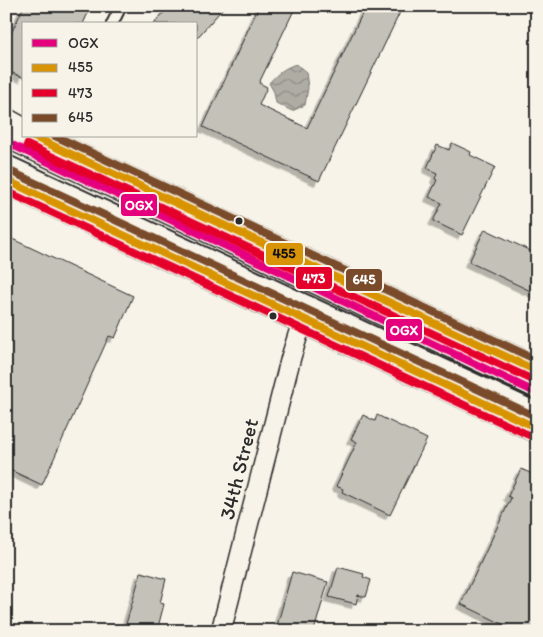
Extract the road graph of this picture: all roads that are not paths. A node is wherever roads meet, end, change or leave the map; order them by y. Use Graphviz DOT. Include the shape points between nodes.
graph roads {
  1 [pos="121,6"];
  2 [pos="113,22"];
  3 [pos="6,123"];
  4 [pos="22,132"];
  5 [pos="46,139"];
  6 [pos="6,142"];
  7 [pos="6,160"];
  8 [pos="6,180"];
  9 [pos="303,319"];
  10 [pos="537,371"];
  11 [pos="537,393"];
  12 [pos="537,408"];
  13 [pos="537,428"];
  14 [pos="221,631"];
  1 -- 2 [label="lane"];
  3 -- 4 [label="main road"];
  5 -- 10 [label="main road"];
  6 -- 11 [label="lane"];
  7 -- 12 [label="lane"];
  8 -- 9 [label="main road"];
  9 -- 13 [label="main road"];
  9 -- 14 [label="street, 34th Street"];
}
